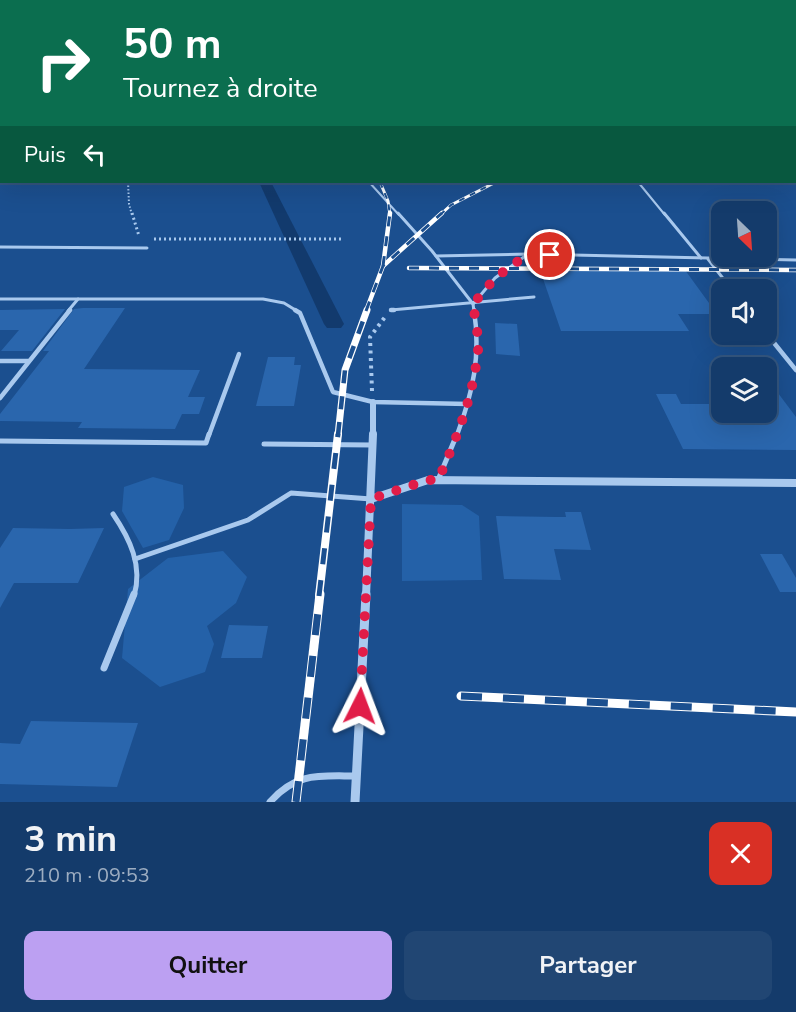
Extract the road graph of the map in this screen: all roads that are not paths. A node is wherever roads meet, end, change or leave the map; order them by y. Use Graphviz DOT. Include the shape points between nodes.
graph roads {
  1 [pos="370,183"];
  2 [pos="639,183"];
  3 [pos="0,247"];
  4 [pos="147,248"];
  5 [pos="528,254"];
  6 [pos="436,256"];
  7 [pos="702,258"];
  8 [pos="708,258"];
  9 [pos="796,260"];
  10 [pos="724,279"];
  11 [pos="534,297"];
  12 [pos="0,299"];
  13 [pos="78,300"];
  14 [pos="473,304"];
  15 [pos="391,310"];
  16 [pos="776,345"];
  17 [pos="239,354"];
  18 [pos="0,361"];
  19 [pos="28,362"];
  20 [pos="796,370"];
  21 [pos="0,398"];
  22 [pos="373,402"];
  23 [pos="468,404"];
  24 [pos="0,441"];
  25 [pos="264,444"];
  26 [pos="372,445"];
  27 [pos="438,480"];
  28 [pos="796,483"];
  29 [pos="371,499"];
  30 [pos="113,514"];
  31 [pos="135,559"];
  32 [pos="104,668"];
  33 [pos="357,776"];
  34 [pos="270,802"];
  35 [pos="355,802"];
  1 -- 6 [label="lane"];
  2 -- 7 [label="lane"];
  3 -- 4 [label="lane"];
  5 -- 6 [label="lane"];
  5 -- 7 [label="lane"];
  5 -- 14 [label="lane" via="495,278"];
  6 -- 14 [label="lane"];
  7 -- 8 [label="lane"];
  8 -- 9 [label="lane"];
  8 -- 10 [label="lane"];
  11 -- 14 [label="lane"];
  12 -- 13 [label="lane"];
  13 -- 19 [label="lane"];
  13 -- 22 [label="lane" via="263,299 284,303 300,313 333,392"];
  14 -- 15 [label="lane"];
  14 -- 23 [label="lane" via="478,349"];
  16 -- 20 [label="lane"];
  17 -- 24 [label="lane" via="206,443"];
  18 -- 19 [label="lane"];
  19 -- 21 [label="lane"];
  22 -- 23 [label="lane"];
  22 -- 26 [label="street"];
  23 -- 27 [label="lane"];
  25 -- 26 [label="lane"];
  26 -- 29 [label="street"];
  27 -- 28 [label="street"];
  27 -- 29 [label="street"];
  29 -- 31 [label="lane" via="291,493 248,520"];
  29 -- 33 [label="street"];
  30 -- 31 [label="lane"];
  31 -- 32 [label="lane" via="137,587"];
  33 -- 34 [label="lane" via="299,777 279,789"];
  33 -- 35 [label="street"];
}
